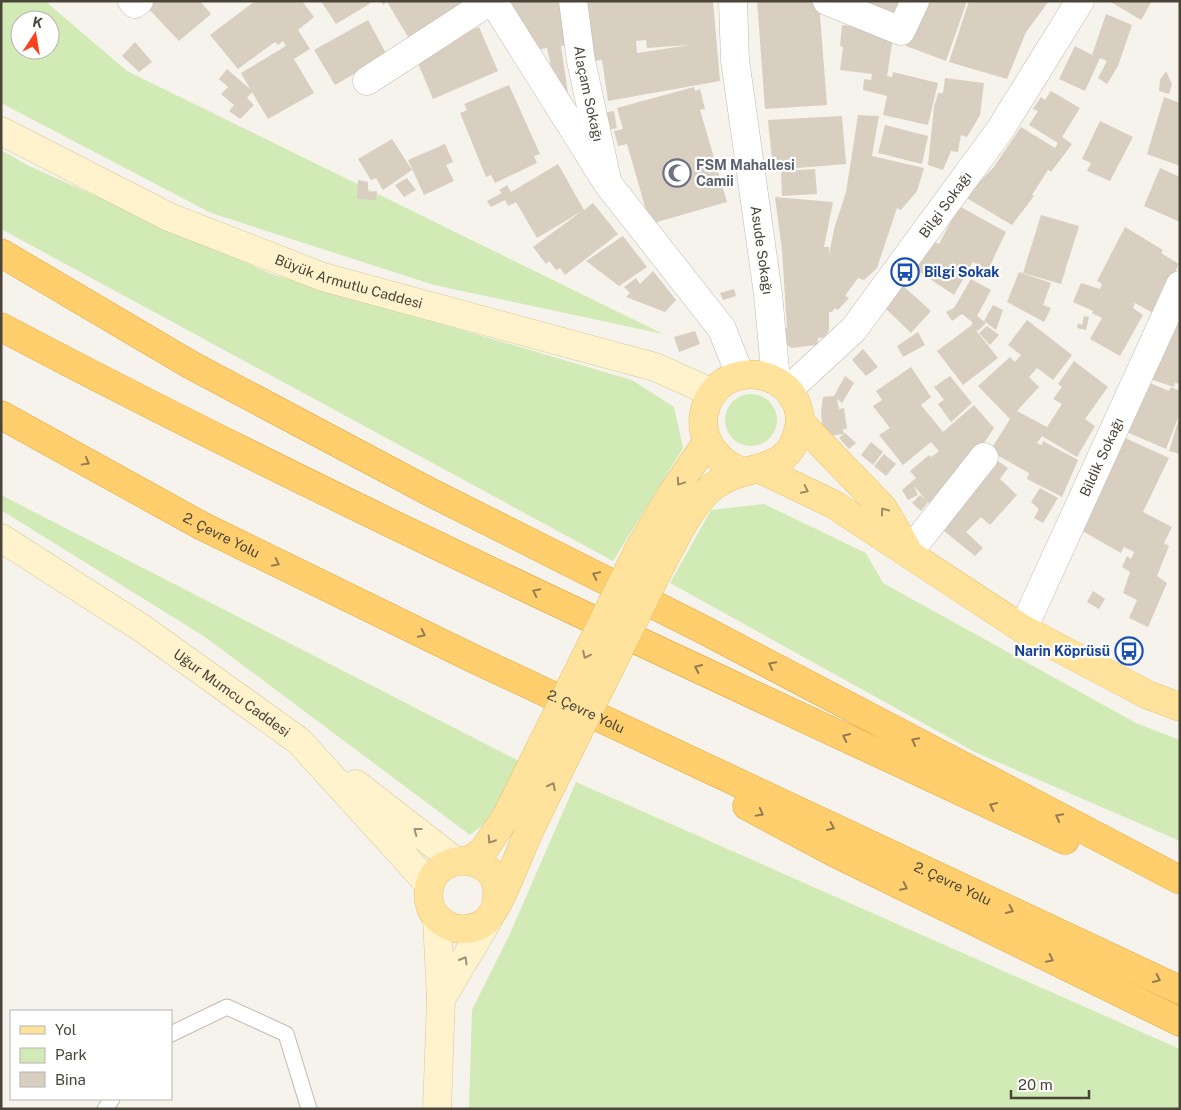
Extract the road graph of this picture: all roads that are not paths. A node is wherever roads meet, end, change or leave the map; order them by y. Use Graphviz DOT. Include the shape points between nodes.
graph roads {
  1 [pos="132,1"];
  2 [pos="138,1"];
  3 [pos="491,1"];
  4 [pos="573,1"];
  5 [pos="733,1"];
  6 [pos="827,1"];
  7 [pos="915,1"];
  8 [pos="1080,1"];
  9 [pos="367,80"];
  10 [pos="1,131"];
  11 [pos="608,184"];
  12 [pos="1,253"];
  13 [pos="1180,285"];
  14 [pos="1,327"];
  15 [pos="740,375"];
  16 [pos="782,385"];
  17 [pos="713,392"];
  18 [pos="1,415"];
  19 [pos="1,420"];
  20 [pos="800,422"];
  21 [pos="44,439"];
  22 [pos="707,442"];
  23 [pos="984,457"];
  24 [pos="751,470"];
  25 [pos="1,538"];
  26 [pos="910,552"];
  27 [pos="1023,629"];
  28 [pos="470,657"];
  29 [pos="1180,707"];
  30 [pos="299,741"];
  31 [pos="463,861"];
  32 [pos="1180,880"];
  33 [pos="429,884"];
  34 [pos="1180,893"];
  35 [pos="491,914"];
  36 [pos="437,918"];
  37 [pos="1180,990"];
  38 [pos="441,999"];
  39 [pos="1180,1022"];
  40 [pos="172,1034"];
  41 [pos="309,1109"];
  42 [pos="437,1109"];
  1 -- 2 [label="street" via="135,4"];
  3 -- 9 [label="street"];
  3 -- 11 [label="street"];
  4 -- 11 [label="street, Alaçam Sokağı" via="581,61"];
  5 -- 16 [label="street, Asude Sokağı" via="735,60"];
  6 -- 7 [label="street" via="901,31"];
  8 -- 16 [label="street, Bilgi Sokağı" via="1000,130 854,330"];
  10 -- 17 [label="main road, Büyük Armutlu Caddesi" via="169,217 323,277 655,367"];
  11 -- 15 [label="street" via="722,329"];
  32 -- 12 [label="highway, one-way" via="702,628 428,491 191,365"];
  13 -- 27 [label="street, Bildik Sokağı"];
  34 -- 14 [label="highway, one-way" via="461,556 135,397"];
  15 -- 16 [label="main road" via="757,374"];
  15 -- 17 [label="main road" via="725,381"];
  16 -- 20 [label="main road" via="797,405"];
  17 -- 22 [label="main road" via="703,416"];
  18 -- 21 [label="highway, 2. Çevre Yolu"];
  19 -- 21 [label="highway"];
  20 -- 24 [label="main road" via="797,439 788,454 776,464"];
  26 -- 20 [label="main road, one-way" via="883,508"];
  21 -- 28 [label="highway, 2. Çevre Yolu, one-way" via="202,526"];
  22 -- 24 [label="main road" via="729,466"];
  22 -- 31 [label="main road, one-way, bridge" via="639,549 507,815 483,851"];
  23 -- 26 [label="street"];
  24 -- 26 [label="main road, one-way" via="833,504"];
  35 -- 24 [label="main road, one-way, bridge" via="530,829 690,511 715,485"];
  25 -- 30 [label="main road, Uğur Mumcu Caddesi" via="143,629"];
  26 -- 27 [label="main road"];
  27 -- 29 [label="main road" via="1148,695"];
  28 -- 37 [label="highway, 2. Çevre Yolu, one-way"];
  28 -- 39 [label="highway, one-way" via="834,853"];
  31 -- 30 [label="main road, one-way"];
  30 -- 33 [label="main road, Uğur Mumcu Caddesi"];
  31 -- 33 [label="main road" via="443,866"];
  31 -- 35 [label="main road" via="482,865 493,877 498,887"];
  33 -- 36 [label="main road" via="430,908"];
  35 -- 36 [label="main road" via="469,929 457,929"];
  38 -- 35 [label="main road, one-way"];
  36 -- 38 [label="main road"];
  38 -- 42 [label="main road"];
  40 -- 41 [label="lane" via="227,1008 286,1034"];
}
